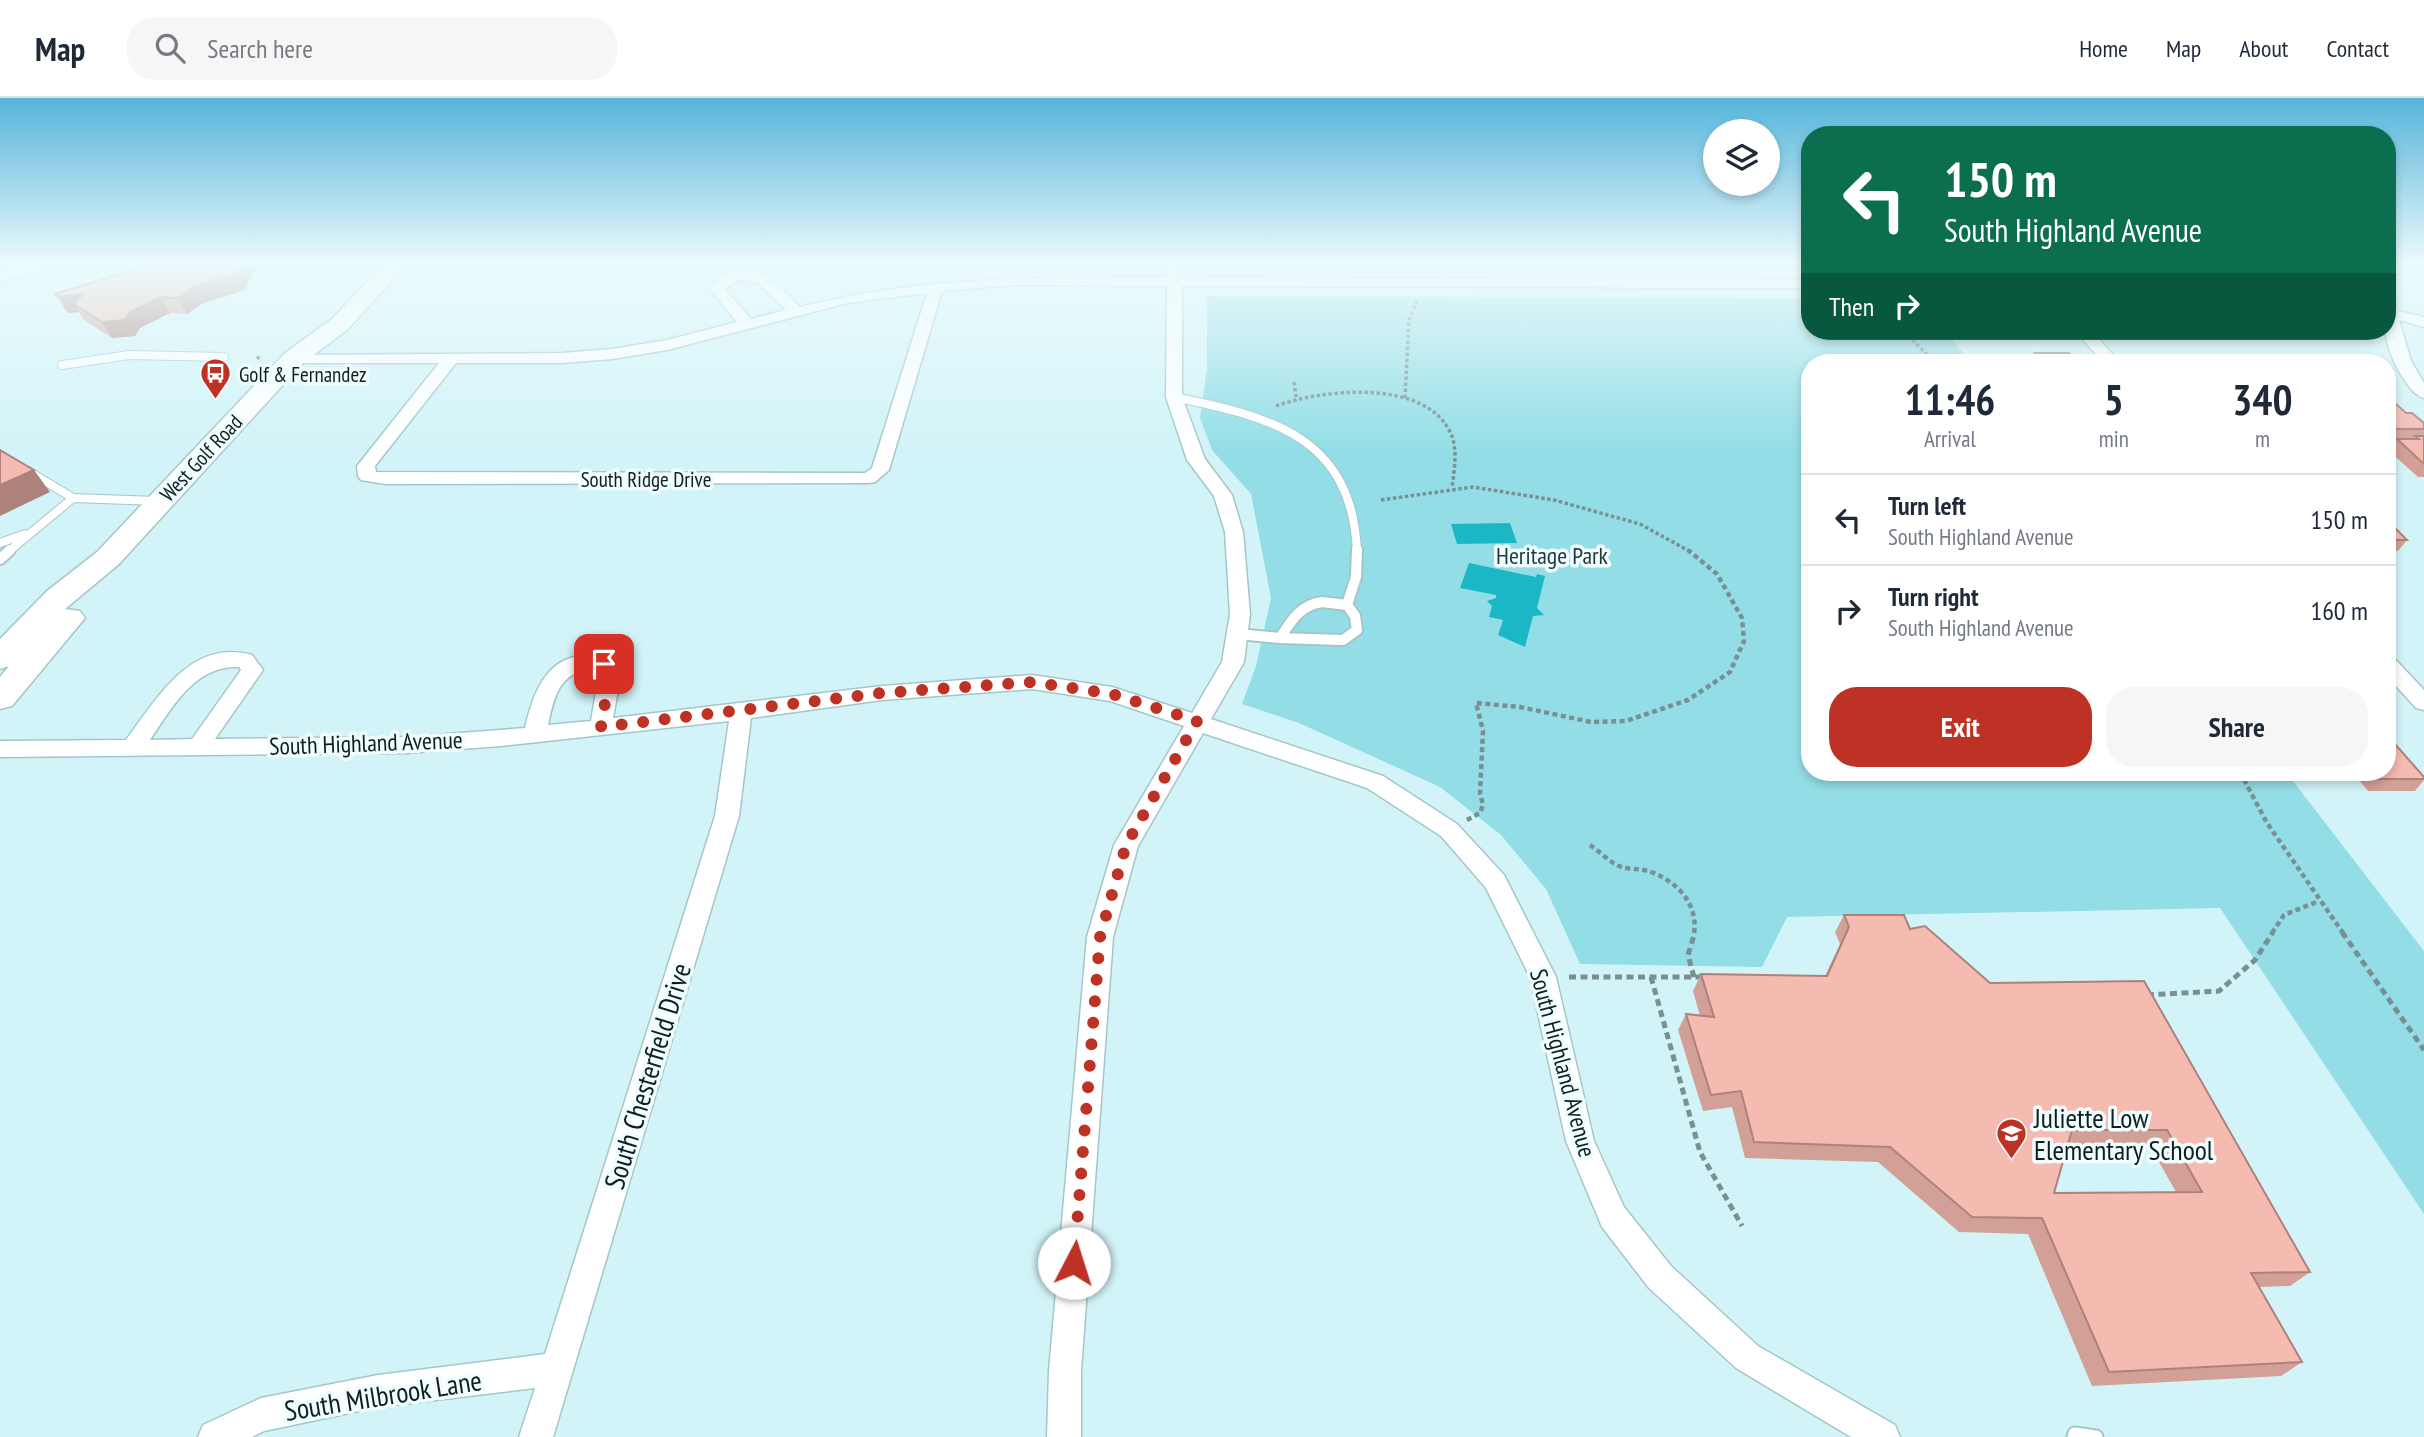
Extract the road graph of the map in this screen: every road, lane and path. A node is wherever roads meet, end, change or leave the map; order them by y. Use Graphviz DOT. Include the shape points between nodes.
graph roads {
  1 [pos="312,325"];
  2 [pos="338,325"];
  3 [pos="741,325"];
  4 [pos="924,325"];
  5 [pos="1174,325"];
  6 [pos="1410,325"];
  7 [pos="1913,340"];
  8 [pos="2091,340"];
  9 [pos="2396,340"];
  10 [pos="1926,354"];
  11 [pos="2105,354"];
  12 [pos="261,355"];
  13 [pos="224,357"];
  14 [pos="294,358"];
  15 [pos="257,359"];
  16 [pos="452,359"];
  17 [pos="62,365"];
  18 [pos="1294,382"];
  19 [pos="2424,393"];
  20 [pos="1174,397"];
  21 [pos="1296,397"];
  22 [pos="1405,398"];
  23 [pos="1276,406"];
  24 [pos="21,467"];
  25 [pos="1452,488"];
  26 [pos="73,498"];
  27 [pos="1381,500"];
  28 [pos="162,501"];
  29 [pos="34,530"];
  30 [pos="0,542"];
  31 [pos="108,558"];
  32 [pos="0,559"];
  33 [pos="1347,605"];
  34 [pos="1237,634"];
  35 [pos="1280,638"];
  36 [pos="0,658"];
  37 [pos="2396,673"];
  38 [pos="0,698"];
  39 [pos="2424,703"];
  40 [pos="741,712"];
  41 [pos="1197,721"];
  42 [pos="601,727"];
  43 [pos="535,734"];
  44 [pos="198,747"];
  45 [pos="132,748"];
  46 [pos="0,749"];
  47 [pos="2244,781"];
  48 [pos="1449,830"];
  49 [pos="1590,845"];
  50 [pos="2319,901"];
  51 [pos="1543,977"];
  52 [pos="1651,977"];
  53 [pos="1694,977"];
  54 [pos="1707,977"];
  55 [pos="2146,995"];
  56 [pos="2424,1050"];
  57 [pos="1742,1226"];
  58 [pos="556,1369"];
  59 [pos="215,1437"];
  60 [pos="536,1437"];
  61 [pos="1064,1437"];
  62 [pos="1883,1437"];
  63 [pos="2074,1437"];
  64 [pos="2096,1437"];
  1 -- 14 [label="main road, West Golf Road"];
  2 -- 14 [label="main road, West Golf Road"];
  3 -- 16 [label="street" via="612,354"];
  4 -- 16 [label="street, South Ridge Drive" via="880,470 869,478 367,476 366,466"];
  5 -- 20 [label="street"];
  6 -- 22 [label="path"];
  7 -- 10 [label="path"];
  8 -- 11 [label="street"];
  9 -- 19 [label="street" via="2415,385"];
  12 -- 15 [label="path"];
  13 -- 17 [label="lane" via="129,355"];
  14 -- 16 [label="street"];
  14 -- 28 [label="main road, West Golf Road"];
  18 -- 21 [label="path"];
  20 -- 33 [label="lane" via="1264,422 1299,437 1322,455 1341,481 1359,551"];
  20 -- 34 [label="street" via="1196,460 1223,495 1234,532 1240,614"];
  21 -- 22 [label="path" via="1354,393"];
  21 -- 23 [label="path"];
  22 -- 25 [label="path" via="1434,411 1451,432"];
  24 -- 26 [label="lane"];
  25 -- 27 [label="path"];
  25 -- 48 [label="path" via="1472,486 1554,499 1640,524 1666,537 1698,555 1717,573 1742,618 1744,641 1730,672 1713,685 1688,700 1626,721 1591,722 1520,707 1476,704 1483,732 1479,793 1483,805 1480,813"];
  26 -- 28 [label="lane"];
  26 -- 29 [label="lane"];
  28 -- 31 [label="main road, West Golf Road"];
  29 -- 30 [label="lane"];
  29 -- 32 [label="lane"];
  31 -- 36 [label="main road, West Golf Road" via="58,598"];
  31 -- 38 [label="main road, West Golf Road" via="83,602"];
  33 -- 35 [label="lane" via="1311,603 1300,608"];
  33 -- 35 [label="lane" via="1357,630 1343,640"];
  34 -- 35 [label="lane"];
  34 -- 41 [label="street" via="1233,662"];
  37 -- 39 [label="street"];
  40 -- 41 [label="street, South Highland Avenue" via="882,693 1032,682 1112,694"];
  40 -- 42 [label="street, South Highland Avenue"];
  40 -- 58 [label="street, South Chesterfield Drive" via="727,816"];
  41 -- 48 [label="street, South Highland Avenue" via="1375,782"];
  41 -- 61 [label="street" via="1126,845 1100,937 1065,1371"];
  42 -- 43 [label="street, South Highland Avenue"];
  42 -- 43 [label="street" via="610,673 604,664 581,661 556,674 544,693"];
  43 -- 44 [label="street, South Highland Avenue" via="407,745"];
  44 -- 45 [label="street, South Highland Avenue"];
  44 -- 45 [label="street" via="252,670 245,660 194,671"];
  45 -- 46 [label="street, South Highland Avenue"];
  47 -- 50 [label="path"];
  48 -- 51 [label="street, South Highland Avenue" via="1495,882"];
  49 -- 53 [label="path" via="1618,867 1653,873 1686,896 1697,922 1688,955"];
  50 -- 55 [label="path" via="2284,915 2255,960 2219,991"];
  50 -- 56 [label="path"];
  51 -- 52 [label="path"];
  51 -- 62 [label="street, South Highland Avenue" via="1580,1141 1613,1217 1660,1277 1747,1357"];
  52 -- 53 [label="path"];
  52 -- 57 [label="path" via="1700,1152"];
  53 -- 54 [label="path"];
  58 -- 59 [label="street, South Milbrook Lane" via="378,1391 261,1415"];
  58 -- 60 [label="street, South Chesterfield Drive"];
  63 -- 64 [label="lane"];
}
